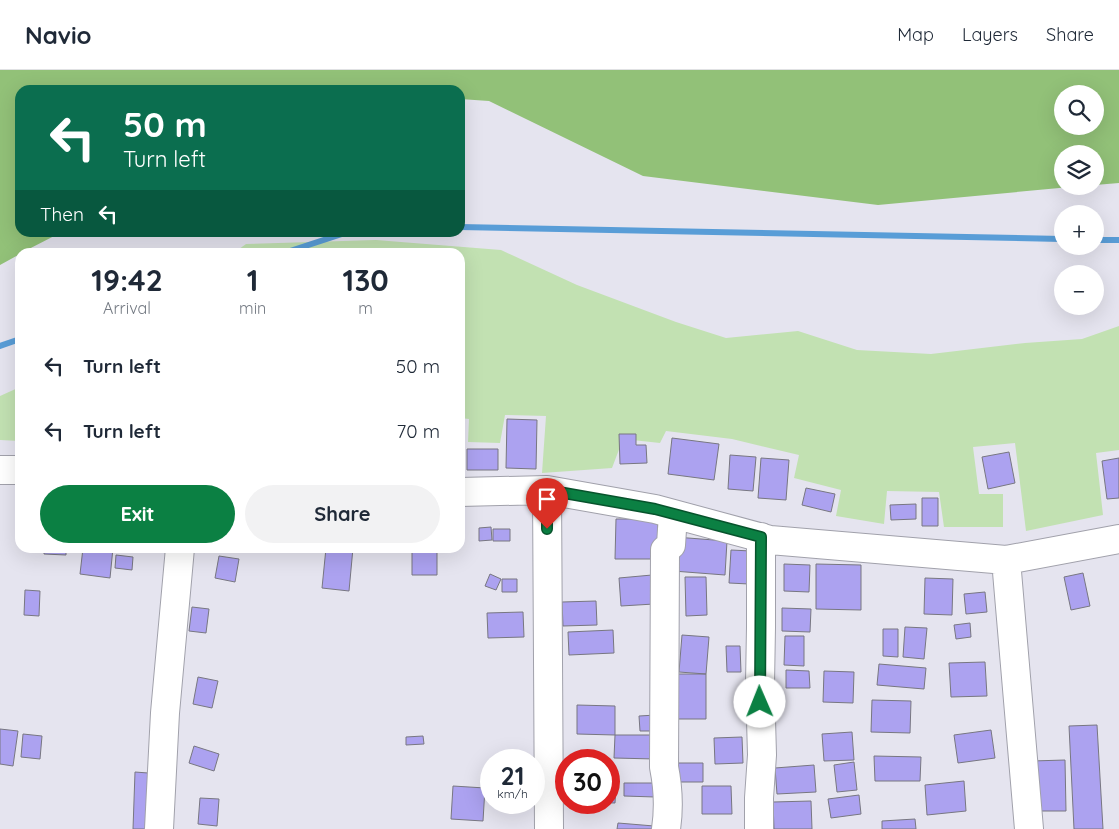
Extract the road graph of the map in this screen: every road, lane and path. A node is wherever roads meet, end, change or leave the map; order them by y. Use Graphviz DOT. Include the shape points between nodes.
graph roads {
  1 [pos="547,490"];
  2 [pos="465,492"];
  3 [pos="674,514"];
  4 [pos="761,537"];
  5 [pos="1119,539"];
  6 [pos="180,553"];
  7 [pos="1006,560"];
  8 [pos="159,829"];
  9 [pos="549,829"];
  10 [pos="666,829"];
  11 [pos="759,829"];
  12 [pos="1029,829"];
  1 -- 2 [label="street"];
  1 -- 3 [label="street"];
  1 -- 9 [label="street"];
  3 -- 4 [label="street"];
  3 -- 10 [label="street" via="671,545 665,550"];
  4 -- 7 [label="street"];
  4 -- 11 [label="street"];
  5 -- 7 [label="street"];
  6 -- 8 [label="street" via="165,714"];
  7 -- 12 [label="street"];
}
